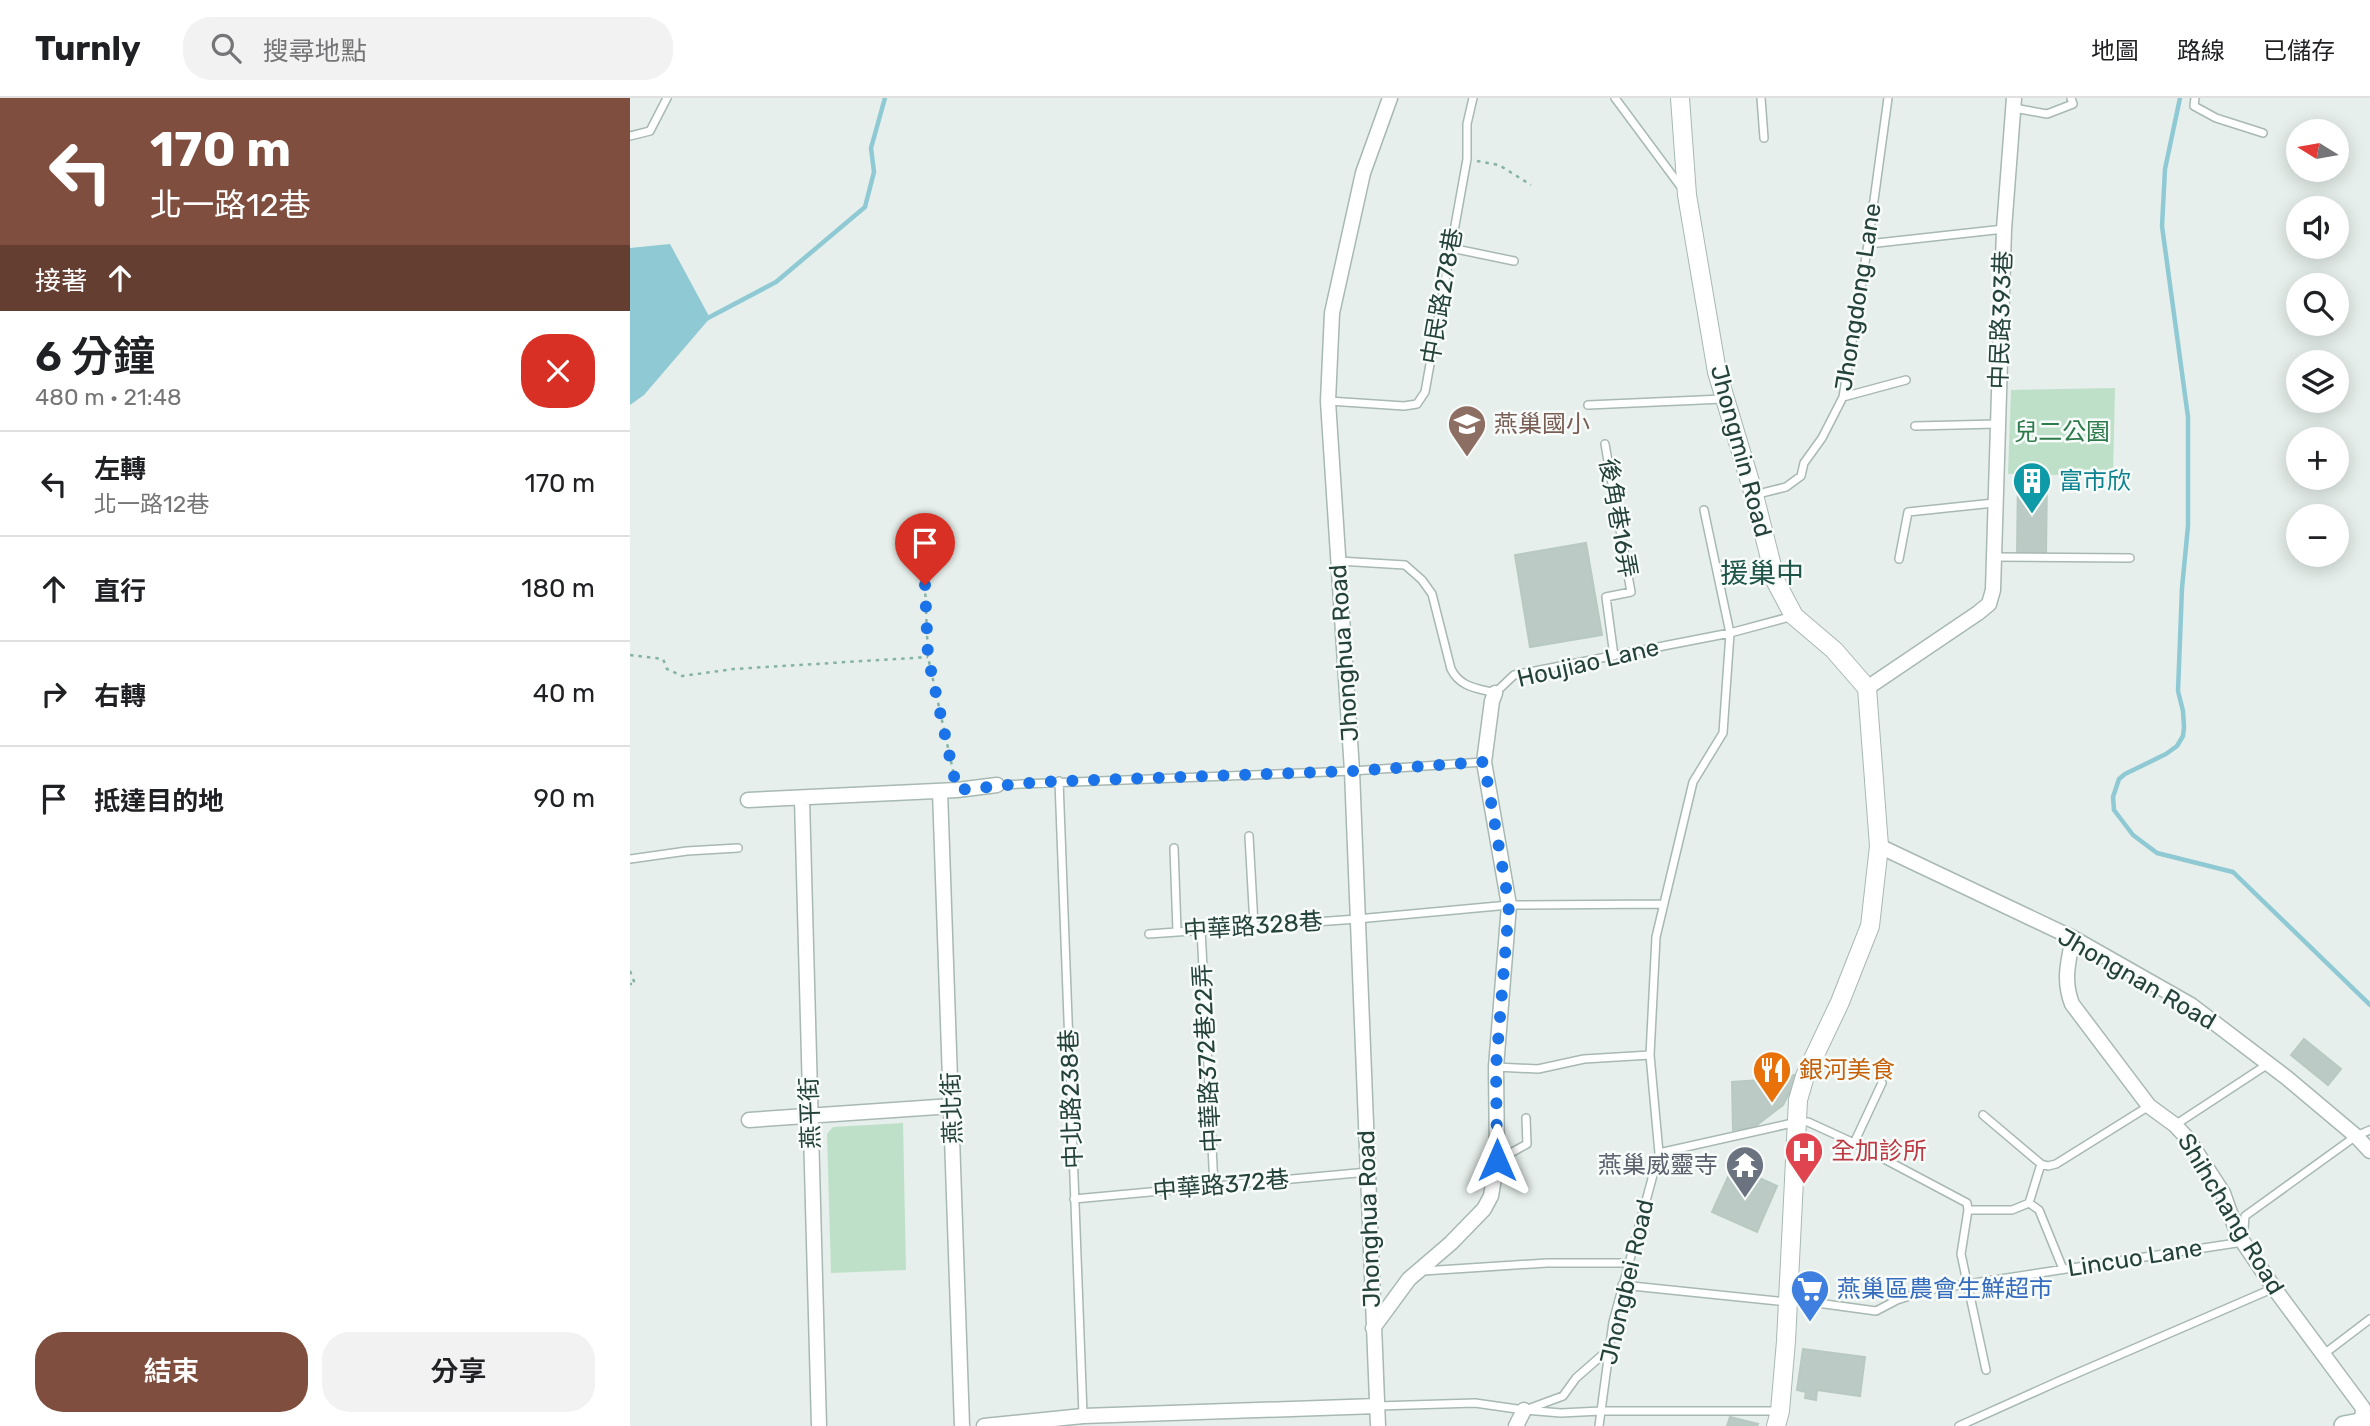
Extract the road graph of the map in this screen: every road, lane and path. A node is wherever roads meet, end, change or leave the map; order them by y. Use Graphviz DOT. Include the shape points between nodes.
graph roads {
  1 [pos="667,98"];
  2 [pos="1390,98"];
  3 [pos="1474,98"];
  4 [pos="1615,98"];
  5 [pos="1681,98"];
  6 [pos="1761,98"];
  7 [pos="1888,98"];
  8 [pos="2071,98"];
  9 [pos="2195,98"];
  10 [pos="2014,103"];
  11 [pos="2263,133"];
  12 [pos="630,136"];
  13 [pos="1764,138"];
  14 [pos="1467,159"];
  15 [pos="1531,185"];
  16 [pos="1687,195"];
  17 [pos="2004,229"];
  18 [pos="1868,244"];
  19 [pos="1451,248"];
  20 [pos="1514,261"];
  21 [pos="1906,380"];
  22 [pos="1843,397"];
  23 [pos="1724,399"];
  24 [pos="1328,401"];
  25 [pos="1588,405"];
  26 [pos="1997,424"];
  27 [pos="1915,426"];
  28 [pos="1605,444"];
  29 [pos="1754,495"];
  30 [pos="1994,503"];
  31 [pos="1704,510"];
  32 [pos="1993,557"];
  33 [pos="2130,558"];
  34 [pos="1899,559"];
  35 [pos="1339,561"];
  36 [pos="925,585"];
  37 [pos="1794,616"];
  38 [pos="1730,633"];
  39 [pos="630,655"];
  40 [pos="1614,656"];
  41 [pos="928,657"];
  42 [pos="1867,688"];
  43 [pos="1495,693"];
  44 [pos="1484,762"];
  45 [pos="1352,771"];
  46 [pos="1059,781"];
  47 [pos="997,785"];
  48 [pos="957,790"];
  49 [pos="940,791"];
  50 [pos="802,799"];
  51 [pos="748,800"];
  52 [pos="1249,836"];
  53 [pos="1879,846"];
  54 [pos="738,848"];
  55 [pos="1174,848"];
  56 [pos="630,859"];
  57 [pos="1664,904"];
  58 [pos="1509,905"];
  59 [pos="1357,919"];
  60 [pos="1254,925"];
  61 [pos="1201,929"];
  62 [pos="1177,931"];
  63 [pos="1149,934"];
  64 [pos="2073,939"];
  65 [pos="630,971"];
  66 [pos="630,984"];
  67 [pos="1650,1055"];
  68 [pos="2268,1064"];
  69 [pos="1496,1067"];
  70 [pos="1882,1083"];
  71 [pos="952,1106"];
  72 [pos="2149,1106"];
  73 [pos="1983,1115"];
  74 [pos="810,1117"];
  75 [pos="1526,1118"];
  76 [pos="749,1120"];
  77 [pos="1797,1122"];
  78 [pos="2175,1125"];
  79 [pos="2370,1130"];
  80 [pos="2356,1136"];
  81 [pos="1854,1143"];
  82 [pos="2370,1151"];
  83 [pos="1659,1153"];
  84 [pos="1497,1160"];
  85 [pos="2042,1164"];
  86 [pos="1368,1172"];
  87 [pos="1214,1186"];
  88 [pos="1074,1199"];
  89 [pos="2029,1203"];
  90 [pos="1968,1210"];
  91 [pos="2243,1242"];
  92 [pos="1628,1263"];
  93 [pos="2063,1269"];
  94 [pos="1419,1271"];
  95 [pos="1968,1284"];
  96 [pos="1622,1285"];
  97 [pos="2274,1289"];
  98 [pos="1787,1300"];
  99 [pos="2370,1319"];
  100 [pos="1373,1328"];
  101 [pos="1608,1350"];
  102 [pos="2323,1354"];
  103 [pos="1986,1370"];
  104 [pos="1377,1406"];
  105 [pos="1524,1410"];
  106 [pos="1601,1411"];
  107 [pos="1083,1416"];
  108 [pos="1778,1418"];
  109 [pos="2359,1423"];
  110 [pos="819,1426"];
  111 [pos="962,1426"];
  112 [pos="984,1426"];
  113 [pos="1378,1426"];
  114 [pos="1516,1426"];
  115 [pos="1599,1426"];
  116 [pos="1959,1426"];
  1 -- 12 [label="lane" via="650,131"];
  2 -- 24 [label="street, Jhonghua Road" via="1363,173 1332,313"];
  3 -- 14 [label="lane, 中民路278巷"];
  4 -- 16 [label="lane"];
  5 -- 16 [label="street, Jhongmin Road"];
  6 -- 13 [label="lane"];
  7 -- 18 [label="lane, Jhongdong Lane"];
  8 -- 10 [label="lane" via="2073,104 2047,114"];
  9 -- 11 [label="lane" via="2194,106 2216,118"];
  10 -- 17 [label="street, 中民路393巷"];
  14 -- 15 [label="path" via="1499,165"];
  14 -- 19 [label="lane, 中民路278巷"];
  16 -- 23 [label="street, Jhongmin Road"];
  17 -- 18 [label="lane"];
  17 -- 26 [label="street, 中民路393巷"];
  18 -- 22 [label="lane, Jhongdong Lane"];
  19 -- 20 [label="lane"];
  19 -- 24 [label="lane, 中民路278巷" via="1425,392 1418,404"];
  21 -- 22 [label="lane"];
  22 -- 29 [label="lane, Jhongdong Lane" via="1801,476 1786,487"];
  23 -- 25 [label="lane"];
  23 -- 29 [label="street, Jhongmin Road"];
  24 -- 35 [label="street, Jhonghua Road"];
  26 -- 27 [label="lane"];
  26 -- 30 [label="street, 中民路393巷"];
  28 -- 40 [label="lane, 後角巷16弄" via="1631,592 1606,597"];
  29 -- 37 [label="street, Jhongmin Road" via="1776,582"];
  30 -- 32 [label="street, 中民路393巷"];
  30 -- 34 [label="lane" via="1908,512"];
  31 -- 38 [label="lane, Jhongbei Road"];
  32 -- 33 [label="lane"];
  32 -- 42 [label="street, 中民路393巷" via="1989,604"];
  35 -- 43 [label="lane, Houjiao Lane" via="1405,565 1432,594 1455,678"];
  35 -- 45 [label="street, Jhonghua Road"];
  36 -- 41 [label="path"];
  37 -- 38 [label="lane, Houjiao Lane"];
  37 -- 42 [label="street, Jhongmin Road" via="1834,650"];
  38 -- 40 [label="lane, Houjiao Lane"];
  38 -- 57 [label="lane, Jhongbei Road" via="1723,733 1693,782"];
  39 -- 41 [label="path" via="663,659 667,669 682,676"];
  40 -- 43 [label="lane, Houjiao Lane" via="1514,675"];
  41 -- 48 [label="path"];
  42 -- 53 [label="street"];
  43 -- 44 [label="street"];
  44 -- 45 [label="lane"];
  44 -- 58 [label="street"];
  45 -- 46 [label="lane"];
  45 -- 59 [label="street, Jhonghua Road"];
  46 -- 47 [label="lane"];
  46 -- 88 [label="lane, 中北路238巷"];
  47 -- 48 [label="street"];
  48 -- 49 [label="street"];
  49 -- 50 [label="street"];
  49 -- 71 [label="street, 燕北街"];
  50 -- 51 [label="street"];
  50 -- 74 [label="street, 燕平街"];
  52 -- 60 [label="lane"];
  53 -- 64 [label="street, Jhongnan Road"];
  53 -- 77 [label="street" via="1870,926 1805,1076"];
  54 -- 56 [label="lane"];
  55 -- 62 [label="lane"];
  57 -- 58 [label="lane, 中華路328巷"];
  57 -- 67 [label="lane, Jhongbei Road" via="1656,937"];
  58 -- 59 [label="lane, 中華路328巷"];
  58 -- 69 [label="street"];
  59 -- 60 [label="lane, 中華路328巷"];
  59 -- 86 [label="street, Jhonghua Road"];
  60 -- 61 [label="lane, 中華路328巷"];
  61 -- 62 [label="lane, 中華路328巷"];
  61 -- 87 [label="lane, 中華路372巷22弄"];
  62 -- 63 [label="lane, 中華路328巷"];
  64 -- 68 [label="street, Jhongnan Road" via="2191,1005"];
  64 -- 72 [label="street, Shihchang Road" via="2066,969 2072,1004"];
  65 -- 66 [label="path" via="635,984"];
  67 -- 69 [label="lane" via="1584,1059 1538,1069"];
  67 -- 83 [label="lane, Jhongbei Road"];
  68 -- 78 [label="lane"];
  68 -- 80 [label="street, Jhongnan Road"];
  69 -- 84 [label="street"];
  70 -- 81 [label="lane"];
  71 -- 74 [label="street"];
  71 -- 111 [label="street, 燕北街"];
  72 -- 78 [label="street, Shihchang Road"];
  72 -- 85 [label="lane" via="2056,1164"];
  73 -- 85 [label="lane"];
  74 -- 76 [label="street"];
  74 -- 110 [label="street, 燕平街"];
  75 -- 84 [label="lane" via="1527,1144"];
  77 -- 81 [label="lane" via="1808,1122"];
  77 -- 83 [label="lane"];
  77 -- 98 [label="street"];
  78 -- 91 [label="street, Shihchang Road" via="2223,1193"];
  79 -- 80 [label="lane"];
  80 -- 82 [label="street, Jhongnan Road"];
  80 -- 91 [label="lane" via="2245,1216"];
  81 -- 90 [label="lane" via="1967,1203"];
  83 -- 92 [label="lane, Jhongbei Road"];
  84 -- 94 [label="street" via="1484,1209"];
  85 -- 89 [label="lane"];
  86 -- 87 [label="lane, 中華路372巷"];
  86 -- 100 [label="street, Jhonghua Road"];
  87 -- 88 [label="lane, 中華路372巷"];
  88 -- 107 [label="lane, 中北路238巷"];
  89 -- 90 [label="lane" via="2012,1210"];
  89 -- 93 [label="lane" via="2039,1210"];
  90 -- 95 [label="lane" via="1961,1254"];
  91 -- 93 [label="lane, Lincuo Lane"];
  91 -- 97 [label="street, Shihchang Road"];
  92 -- 94 [label="lane"];
  92 -- 96 [label="lane, Jhongbei Road"];
  93 -- 95 [label="lane, Lincuo Lane"];
  94 -- 100 [label="street"];
  95 -- 98 [label="lane, Lincuo Lane" via="1928,1290 1876,1311"];
  95 -- 103 [label="lane"];
  96 -- 98 [label="lane, Lincuo Lane"];
  96 -- 101 [label="lane, Jhongbei Road"];
  97 -- 102 [label="street, Shihchang Road"];
  97 -- 116 [label="lane"];
  98 -- 108 [label="street"];
  99 -- 102 [label="lane"];
  100 -- 104 [label="street, Jhonghua Road"];
  101 -- 105 [label="lane" via="1563,1396"];
  101 -- 106 [label="lane, Jhongbei Road"];
  102 -- 109 [label="street, Shihchang Road" via="2363,1408"];
  104 -- 105 [label="lane" via="1475,1403"];
  104 -- 107 [label="street"];
  104 -- 113 [label="street, Jhonghua Road"];
  105 -- 106 [label="lane"];
  105 -- 114 [label="street"];
  106 -- 108 [label="lane"];
  106 -- 115 [label="lane, Jhongbei Road"];
  107 -- 112 [label="street"];
}
